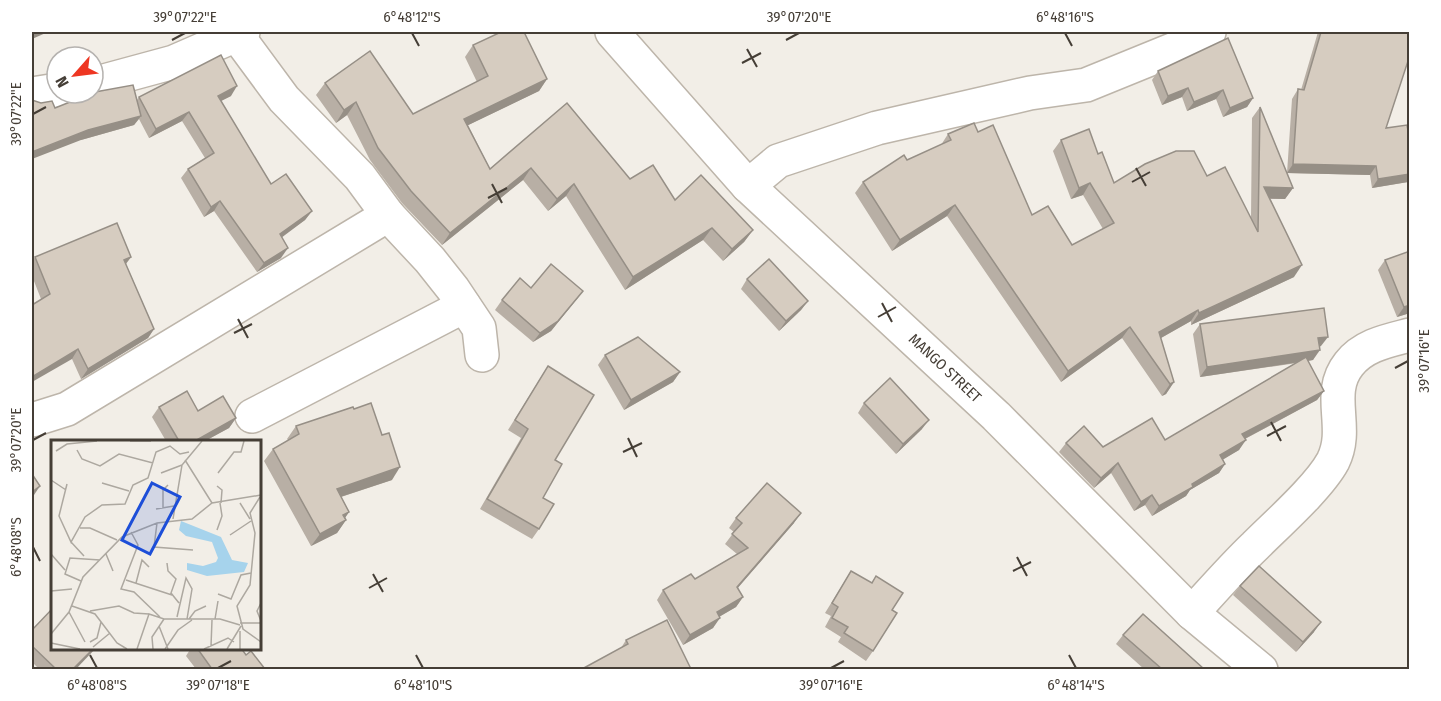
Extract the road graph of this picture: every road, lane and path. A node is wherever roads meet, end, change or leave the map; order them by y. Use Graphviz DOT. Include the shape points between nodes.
graph roads {
  1 [pos="612,32"];
  2 [pos="1209,32"];
  3 [pos="240,33"];
  4 [pos="105,81"];
  5 [pos="748,186"];
  6 [pos="388,215"];
  7 [pos="464,306"];
  8 [pos="1410,335"];
  9 [pos="482,356"];
  10 [pos="252,417"];
  11 [pos="32,420"];
  12 [pos="1192,613"];
  13 [pos="1262,669"];
  1 -- 5 [label="street, MANGO STREET"];
  2 -- 5 [label="street" via="1086,85 1030,93 877,128 778,161"];
  3 -- 4 [label="street" via="174,62"];
  3 -- 6 [label="street" via="284,99 360,177"];
  5 -- 12 [label="street, MANGO STREET" via="996,416"];
  6 -- 7 [label="street" via="430,260"];
  6 -- 11 [label="street" via="67,409"];
  7 -- 9 [label="street" via="479,328"];
  7 -- 10 [label="street"];
  8 -- 12 [label="street" via="1374,345 1347,366 1337,398 1341,434 1331,465"];
  12 -- 13 [label="street, MANGO STREET"];
}
